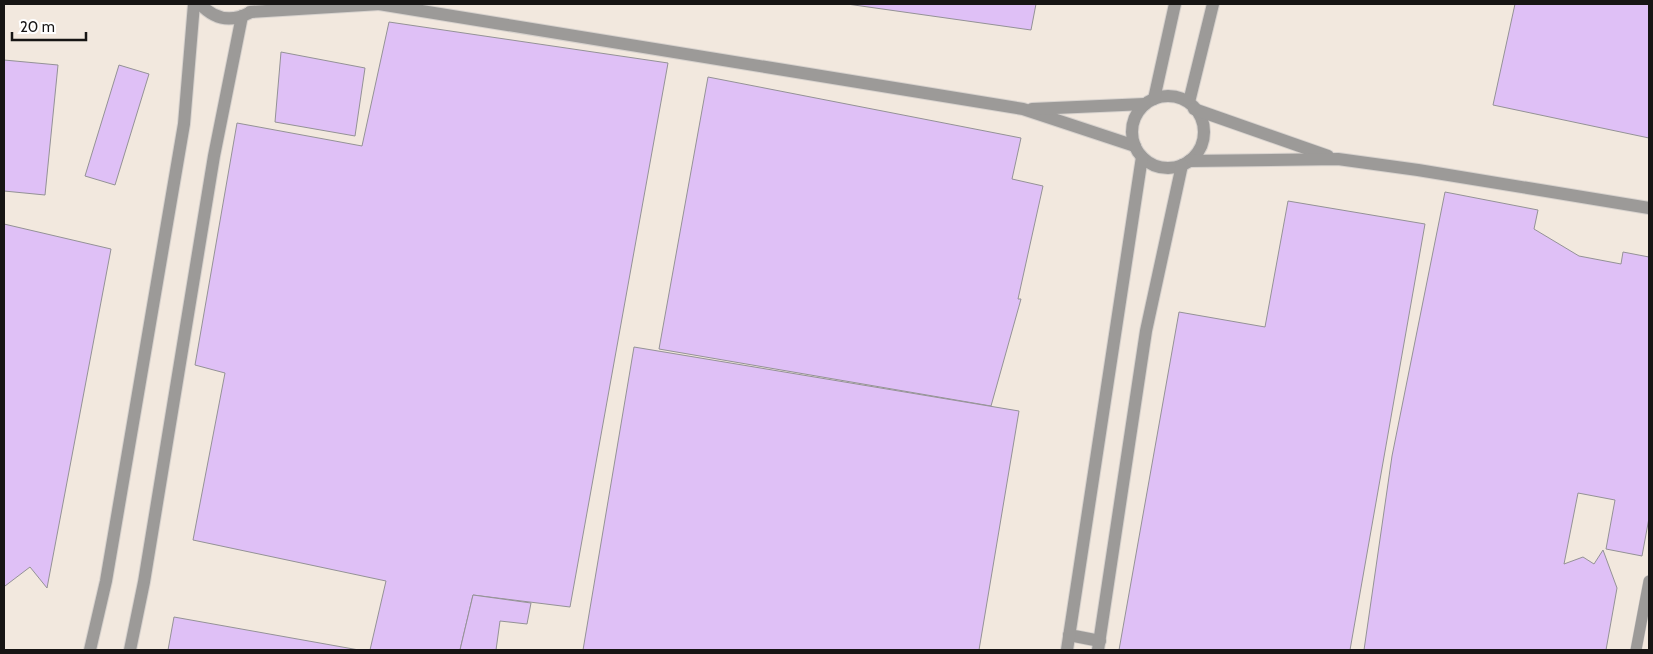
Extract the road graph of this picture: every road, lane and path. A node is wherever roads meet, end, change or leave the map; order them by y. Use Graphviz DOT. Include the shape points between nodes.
graph roads {
  1 [pos="194,4"];
  2 [pos="200,4"];
  3 [pos="380,4"];
  4 [pos="1175,4"];
  5 [pos="1213,4"];
  6 [pos="250,11"];
  7 [pos="1149,101"];
  8 [pos="1191,105"];
  9 [pos="1023,109"];
  10 [pos="1138,151"];
  11 [pos="1338,159"];
  12 [pos="1185,163"];
  13 [pos="1649,208"];
  14 [pos="1649,581"];
  15 [pos="1070,635"];
  16 [pos="1099,646"];
  17 [pos="90,650"];
  18 [pos="130,650"];
  19 [pos="1067,650"];
  20 [pos="1636,650"];
  1 -- 17 [label="street" via="184,124 108,571"];
  2 -- 6 [label="street" via="219,18 231,19"];
  3 -- 6 [label="street"];
  3 -- 9 [label="street"];
  4 -- 7 [label="street"];
  5 -- 8 [label="street"];
  6 -- 18 [label="street" via="214,156"];
  7 -- 8 [label="street" via="1166,96 1177,97"];
  7 -- 9 [label="street"];
  7 -- 10 [label="street" via="1133,124 1132,136"];
  8 -- 11 [label="street"];
  8 -- 12 [label="street" via="1203,122 1204,135 1202,146"];
  9 -- 10 [label="street"];
  10 -- 12 [label="street" via="1152,164 1163,167"];
  10 -- 15 [label="street"];
  11 -- 12 [label="street"];
  11 -- 13 [label="street"];
  12 -- 16 [label="street" via="1146,331"];
  14 -- 20 [label="lane"];
  15 -- 16 [label="street"];
  15 -- 19 [label="street"];
}
